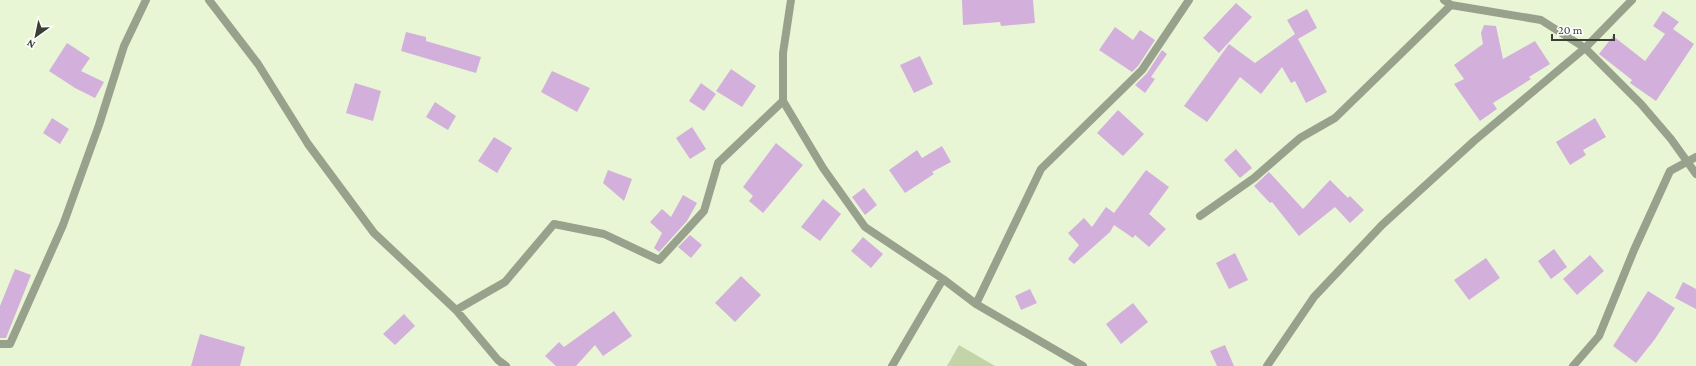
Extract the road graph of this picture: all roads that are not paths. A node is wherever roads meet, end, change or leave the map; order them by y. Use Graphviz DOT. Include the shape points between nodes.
graph roads {
  1 [pos="146,0"];
  2 [pos="209,0"];
  3 [pos="791,0"];
  4 [pos="1190,0"];
  5 [pos="1444,0"];
  6 [pos="1632,0"];
  7 [pos="1451,5"];
  8 [pos="1585,48"];
  9 [pos="783,101"];
  10 [pos="1696,157"];
  11 [pos="1687,162"];
  12 [pos="1696,174"];
  13 [pos="1200,216"];
  14 [pos="942,279"];
  15 [pos="976,304"];
  16 [pos="456,310"];
  17 [pos="0,344"];
  18 [pos="506,366"];
  19 [pos="892,366"];
  20 [pos="1083,366"];
  21 [pos="1267,366"];
  22 [pos="1573,366"];
  1 -- 17 [label="street" via="124,46 63,225 10,344"];
  2 -- 16 [label="street" via="258,64 308,144 374,233"];
  3 -- 9 [label="street" via="783,53"];
  4 -- 15 [label="street" via="1142,70 1041,169"];
  5 -- 7 [label="street"];
  6 -- 8 [label="street"];
  7 -- 8 [label="street" via="1541,20"];
  7 -- 13 [label="street" via="1335,118 1300,138 1254,178"];
  8 -- 11 [label="street" via="1641,104"];
  8 -- 21 [label="street" via="1474,141 1382,225 1314,297"];
  9 -- 14 [label="street" via="823,168 865,227"];
  9 -- 16 [label="street" via="718,162 704,211 659,260 604,234 554,224 505,282"];
  10 -- 11 [label="street"];
  11 -- 12 [label="street"];
  11 -- 22 [label="street" via="1670,171 1599,336"];
  14 -- 15 [label="street"];
  14 -- 19 [label="street"];
  15 -- 20 [label="street"];
  16 -- 18 [label="street"];
}
